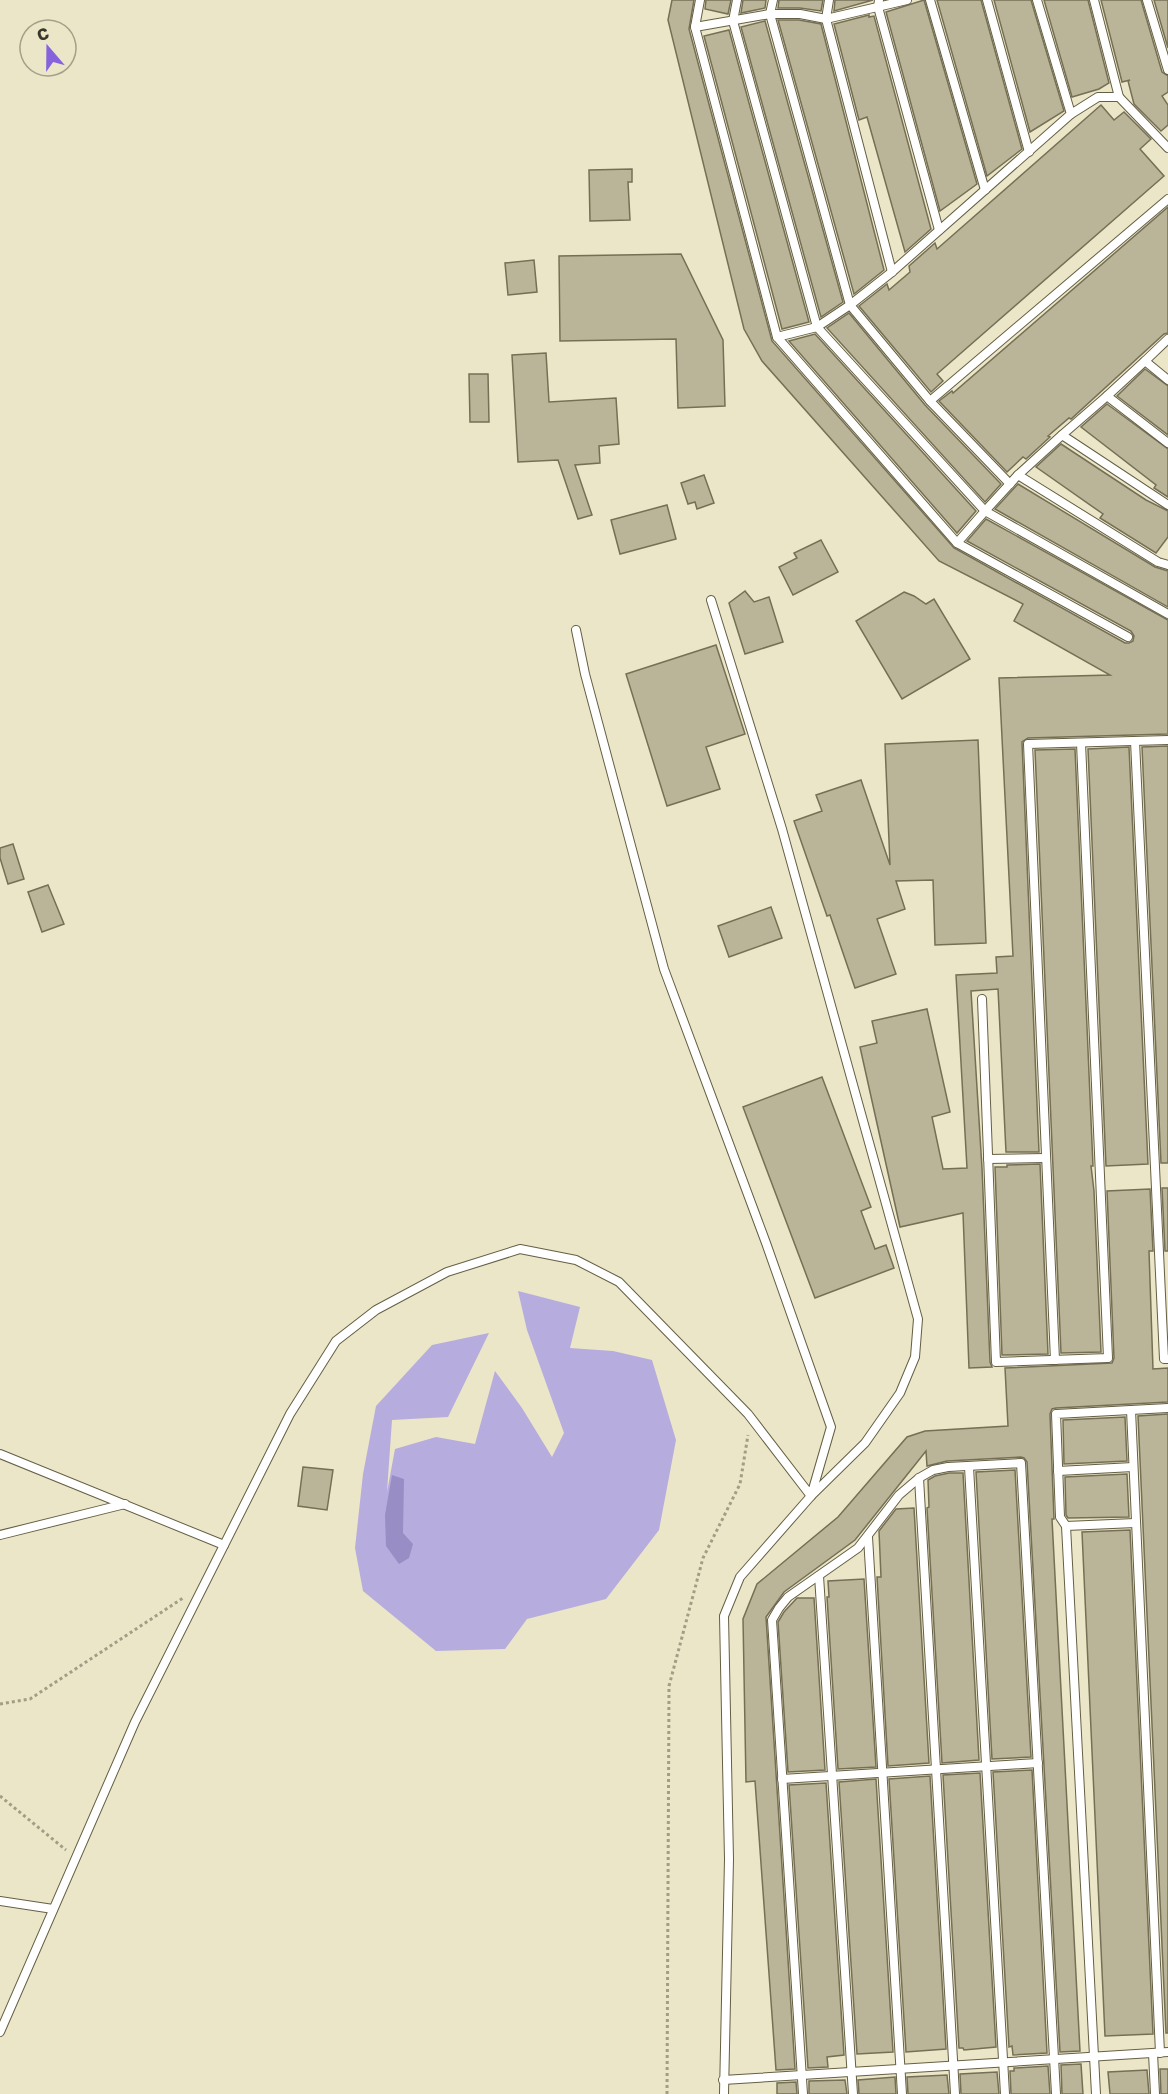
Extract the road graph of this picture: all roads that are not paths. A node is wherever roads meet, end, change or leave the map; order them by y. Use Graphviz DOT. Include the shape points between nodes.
graph roads {
  1 [pos="700,0"];
  2 [pos="737,0"];
  3 [pos="773,0"];
  4 [pos="829,0"];
  5 [pos="907,0"];
  6 [pos="930,0"];
  7 [pos="987,0"];
  8 [pos="1037,0"];
  9 [pos="1094,0"];
  10 [pos="1147,0"];
  11 [pos="878,4"];
  12 [pos="770,14"];
  13 [pos="826,19"];
  14 [pos="733,21"];
  15 [pos="695,27"];
  16 [pos="1168,70"];
  17 [pos="1119,97"];
  18 [pos="1071,114"];
  19 [pos="1168,148"];
  20 [pos="1029,152"];
  21 [pos="985,190"];
  22 [pos="1168,199"];
  23 [pos="939,230"];
  24 [pos="892,272"];
  25 [pos="850,305"];
  26 [pos="817,327"];
  27 [pos="777,337"];
  28 [pos="1168,339"];
  29 [pos="1145,361"];
  30 [pos="1168,380"];
  31 [pos="1107,396"];
  32 [pos="930,401"];
  33 [pos="1062,435"];
  34 [pos="1168,443"];
  35 [pos="1018,475"];
  36 [pos="1010,484"];
  37 [pos="1168,505"];
  38 [pos="985,511"];
  39 [pos="957,543"];
  40 [pos="1168,565"];
  41 [pos="711,600"];
  42 [pos="1168,614"];
  43 [pos="576,630"];
  44 [pos="1128,637"];
  45 [pos="1168,740"];
  46 [pos="1135,741"];
  47 [pos="1081,743"];
  48 [pos="982,999"];
  49 [pos="1046,1158"];
  50 [pos="988,1159"];
  51 [pos="1168,1359"];
  52 [pos="1055,1360"];
  53 [pos="1168,1408"];
  54 [pos="1131,1410"];
  55 [pos="0,1454"];
  56 [pos="969,1467"];
  57 [pos="1133,1467"];
  58 [pos="1058,1471"];
  59 [pos="919,1478"];
  60 [pos="811,1496"];
  61 [pos="126,1504"];
  62 [pos="1135,1523"];
  63 [pos="1066,1526"];
  64 [pos="0,1535"];
  65 [pos="868,1537"];
  66 [pos="224,1545"];
  67 [pos="819,1576"];
  68 [pos="1038,1763"];
  69 [pos="986,1766"];
  70 [pos="936,1769"];
  71 [pos="883,1773"];
  72 [pos="832,1776"];
  73 [pos="782,1779"];
  74 [pos="0,1901"];
  75 [pos="53,1909"];
  76 [pos="0,2032"];
  77 [pos="1160,2053"];
  78 [pos="1094,2056"];
  79 [pos="1054,2058"];
  80 [pos="1003,2061"];
  81 [pos="953,2065"];
  82 [pos="901,2068"];
  83 [pos="852,2072"];
  84 [pos="802,2075"];
  85 [pos="723,2080"];
  86 [pos="724,2094"];
  87 [pos="803,2094"];
  88 [pos="853,2094"];
  89 [pos="902,2094"];
  90 [pos="955,2094"];
  91 [pos="1005,2094"];
  92 [pos="1056,2094"];
  93 [pos="1096,2094"];
  94 [pos="1155,2094"];
  1 -- 15 [label="lane"];
  2 -- 14 [label="lane"];
  3 -- 12 [label="lane"];
  4 -- 13 [label="lane"];
  5 -- 11 [label="lane"];
  6 -- 21 [label="lane"];
  7 -- 20 [label="lane"];
  8 -- 18 [label="lane"];
  9 -- 17 [label="lane"];
  10 -- 16 [label="lane"];
  11 -- 13 [label="lane"];
  11 -- 23 [label="lane"];
  12 -- 13 [label="lane"];
  12 -- 14 [label="lane"];
  12 -- 25 [label="lane"];
  13 -- 24 [label="lane"];
  14 -- 15 [label="lane"];
  14 -- 26 [label="lane"];
  15 -- 27 [label="lane"];
  17 -- 18 [label="lane" via="1098,97"];
  17 -- 19 [label="lane"];
  18 -- 20 [label="lane"];
  20 -- 21 [label="lane"];
  21 -- 23 [label="lane"];
  22 -- 32 [label="lane"];
  23 -- 24 [label="lane"];
  24 -- 25 [label="lane"];
  25 -- 26 [label="lane"];
  25 -- 32 [label="lane"];
  26 -- 27 [label="lane"];
  26 -- 38 [label="lane"];
  27 -- 39 [label="lane"];
  28 -- 29 [label="lane"];
  29 -- 30 [label="lane"];
  29 -- 31 [label="lane"];
  31 -- 33 [label="lane"];
  31 -- 34 [label="lane"];
  32 -- 36 [label="lane"];
  33 -- 35 [label="lane"];
  33 -- 37 [label="lane"];
  35 -- 36 [label="lane"];
  35 -- 40 [label="lane"];
  36 -- 38 [label="lane"];
  38 -- 39 [label="lane"];
  38 -- 42 [label="lane"];
  39 -- 44 [label="lane"];
  41 -- 60 [label="lane" via="782,829 918,1318 915,1357 900,1393 865,1443"];
  43 -- 60 [label="lane" via="664,969 831,1427"];
  45 -- 46 [label="lane"];
  46 -- 47 [label="lane"];
  46 -- 51 [label="lane" via="1164,1359"];
  47 -- 49 [label="lane" via="1028,744"];
  47 -- 52 [label="lane" via="1108,1359"];
  48 -- 50 [label="lane"];
  49 -- 50 [label="lane"];
  49 -- 52 [label="lane"];
  50 -- 52 [label="lane" via="996,1362"];
  53 -- 54 [label="lane"];
  54 -- 57 [label="lane"];
  54 -- 58 [label="lane" via="1056,1414"];
  55 -- 61 [label="lane"];
  56 -- 59 [label="lane" via="933,1470"];
  56 -- 68 [label="lane" via="1021,1463"];
  56 -- 69 [label="lane"];
  57 -- 58 [label="lane"];
  57 -- 62 [label="lane"];
  58 -- 63 [label="lane" via="1060,1517"];
  59 -- 65 [label="lane" via="899,1496"];
  59 -- 70 [label="lane"];
  60 -- 66 [label="lane" via="751,1417 619,1282 576,1260 519,1249 447,1272 376,1310 336,1341 290,1414"];
  60 -- 85 [label="lane" via="740,1577 724,1616 729,1859"];
  61 -- 64 [label="lane"];
  61 -- 66 [label="lane"];
  62 -- 63 [label="lane"];
  62 -- 77 [label="lane"];
  63 -- 78 [label="lane"];
  65 -- 67 [label="lane"];
  65 -- 71 [label="lane"];
  66 -- 75 [label="lane" via="135,1722"];
  67 -- 72 [label="lane"];
  67 -- 73 [label="lane" via="788,1598 772,1620"];
  68 -- 69 [label="lane"];
  68 -- 79 [label="lane"];
  69 -- 70 [label="lane"];
  69 -- 80 [label="lane"];
  70 -- 71 [label="lane"];
  70 -- 81 [label="lane"];
  71 -- 72 [label="lane"];
  71 -- 82 [label="lane"];
  72 -- 73 [label="lane"];
  72 -- 83 [label="lane"];
  73 -- 84 [label="lane"];
  74 -- 75 [label="lane"];
  75 -- 76 [label="lane"];
  77 -- 78 [label="lane"];
  77 -- 94 [label="lane"];
  78 -- 79 [label="lane"];
  78 -- 93 [label="lane"];
  79 -- 80 [label="lane"];
  79 -- 92 [label="lane"];
  80 -- 81 [label="lane"];
  80 -- 91 [label="lane"];
  81 -- 82 [label="lane"];
  81 -- 90 [label="lane"];
  82 -- 83 [label="lane"];
  82 -- 89 [label="lane"];
  83 -- 84 [label="lane"];
  83 -- 88 [label="lane"];
  84 -- 85 [label="lane"];
  84 -- 87 [label="lane"];
  85 -- 86 [label="lane"];
}
